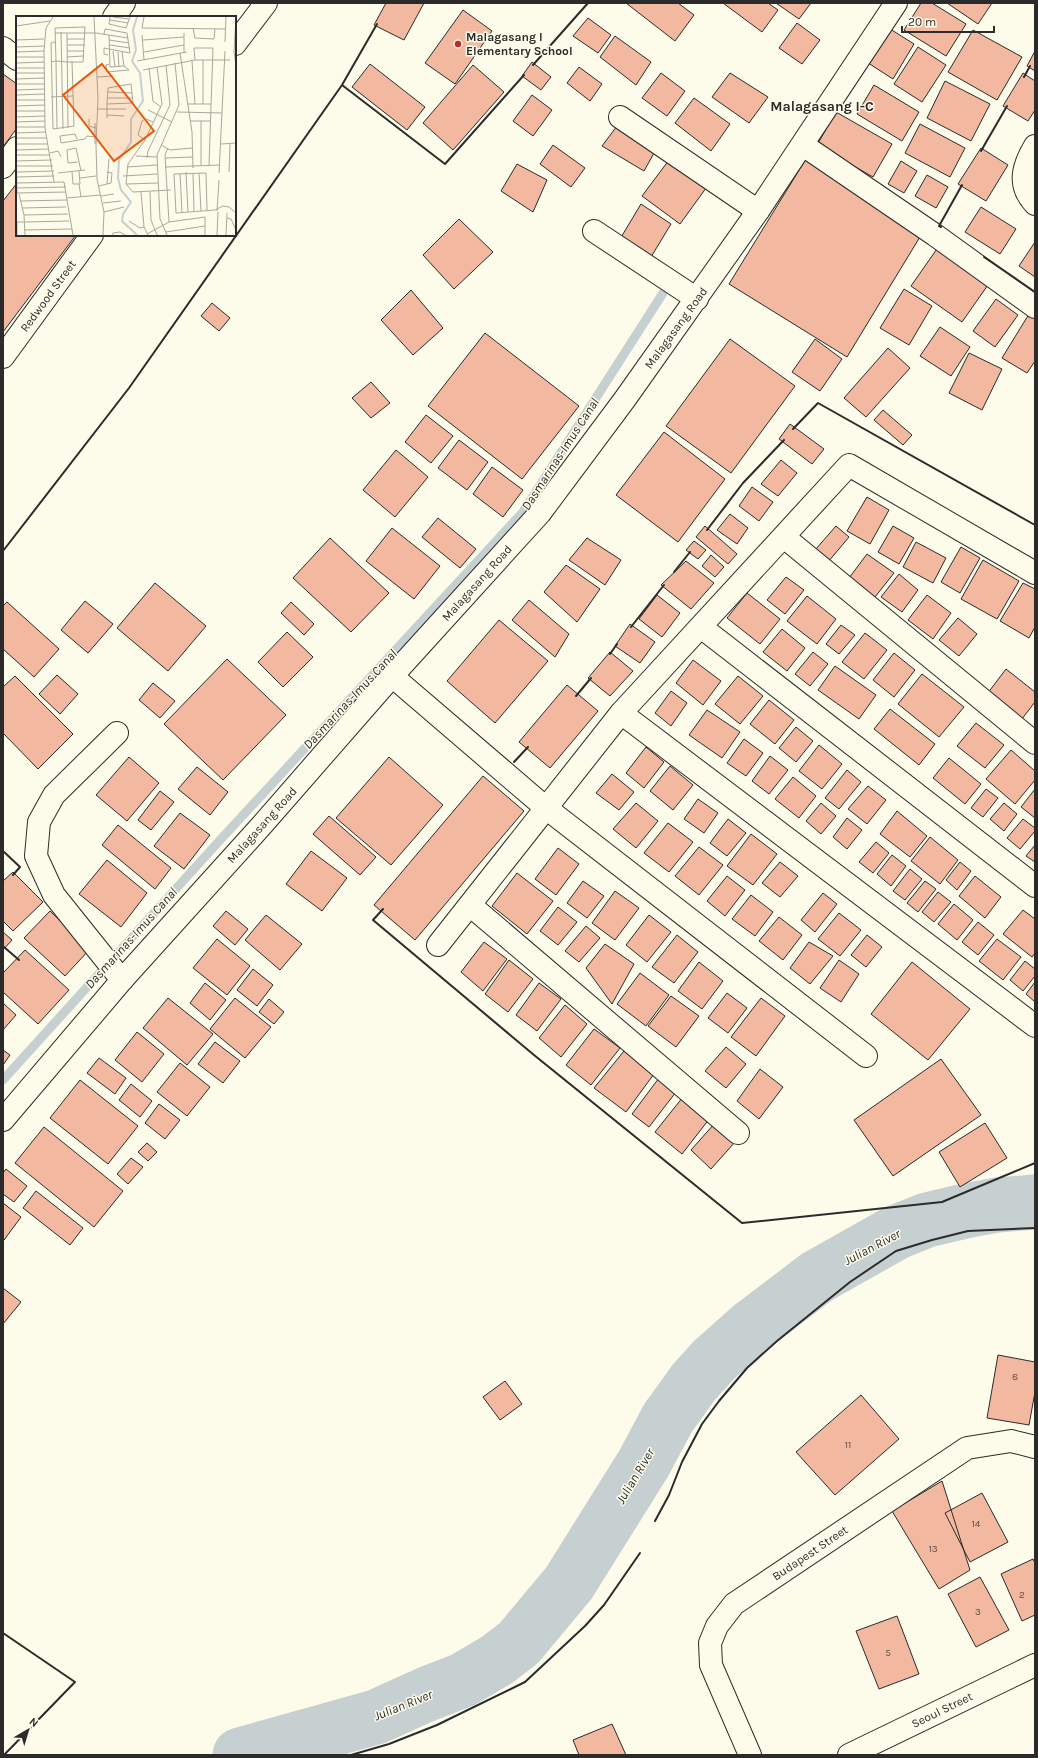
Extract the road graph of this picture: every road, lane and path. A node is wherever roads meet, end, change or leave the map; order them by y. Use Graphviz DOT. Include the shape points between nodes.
graph roads {
  1 [pos="124,3"];
  2 [pos="266,3"];
  3 [pos="896,3"];
  4 [pos="115,16"];
  5 [pos="236,43"];
  6 [pos="3,48"];
  7 [pos="16,57"];
  8 [pos="620,117"];
  9 [pos="803,145"];
  10 [pos="1035,146"];
  11 [pos="16,149"];
  12 [pos="3,167"];
  13 [pos="1035,204"];
  14 [pos="758,211"];
  15 [pos="594,231"];
  16 [pos="91,236"];
  17 [pos="696,299"];
  18 [pos="1035,307"];
  19 [pos="3,358"];
  20 [pos="784,537"];
  21 [pos="1035,573"];
  22 [pos="700,628"];
  23 [pos="392,676"];
  24 [pos="621,713"];
  25 [pos="117,732"];
  26 [pos="1035,743"];
  27 [pos="546,808"];
  28 [pos="1035,886"];
  29 [pos="470,904"];
  30 [pos="438,945"];
  31 [pos="122,980"];
  32 [pos="1035,1026"];
  33 [pos="866,1056"];
  34 [pos="5,1114"];
  35 [pos="738,1133"];
  36 [pos="1035,1447"];
  37 [pos="1035,1666"];
  38 [pos="750,1755"];
  39 [pos="849,1755"];
  1 -- 4 [label="street"];
  2 -- 5 [label="street"];
  3 -- 9 [label="street, Malagasang Road"];
  6 -- 7 [label="street"];
  8 -- 14 [label="street"];
  9 -- 14 [label="street, Malagasang Road"];
  9 -- 18 [label="street" via="936,235"];
  10 -- 13 [label="street" via="1026,162 1023,180 1028,196"];
  11 -- 12 [label="street"];
  14 -- 17 [label="street, Malagasang Road"];
  15 -- 17 [label="street"];
  16 -- 19 [label="street, Redwood Street"];
  17 -- 23 [label="street, Malagasang Road" via="540,513"];
  20 -- 21 [label="street" via="849,465"];
  20 -- 22 [label="street"];
  20 -- 26 [label="street"];
  22 -- 24 [label="street"];
  22 -- 28 [label="street"];
  23 -- 27 [label="street"];
  23 -- 31 [label="street, Malagasang Road"];
  24 -- 27 [label="street"];
  24 -- 32 [label="street"];
  25 -- 31 [label="street" via="54,795 39,822 36,856 54,895"];
  27 -- 29 [label="street"];
  27 -- 33 [label="street"];
  29 -- 30 [label="street"];
  29 -- 35 [label="street"];
  31 -- 34 [label="street, Malagasang Road"];
  36 -- 38 [label="street, Budapest Street" via="1011,1441 967,1448 734,1604 717,1626 710,1643 711,1665"];
  37 -- 39 [label="street, Seoul Street"];
}
